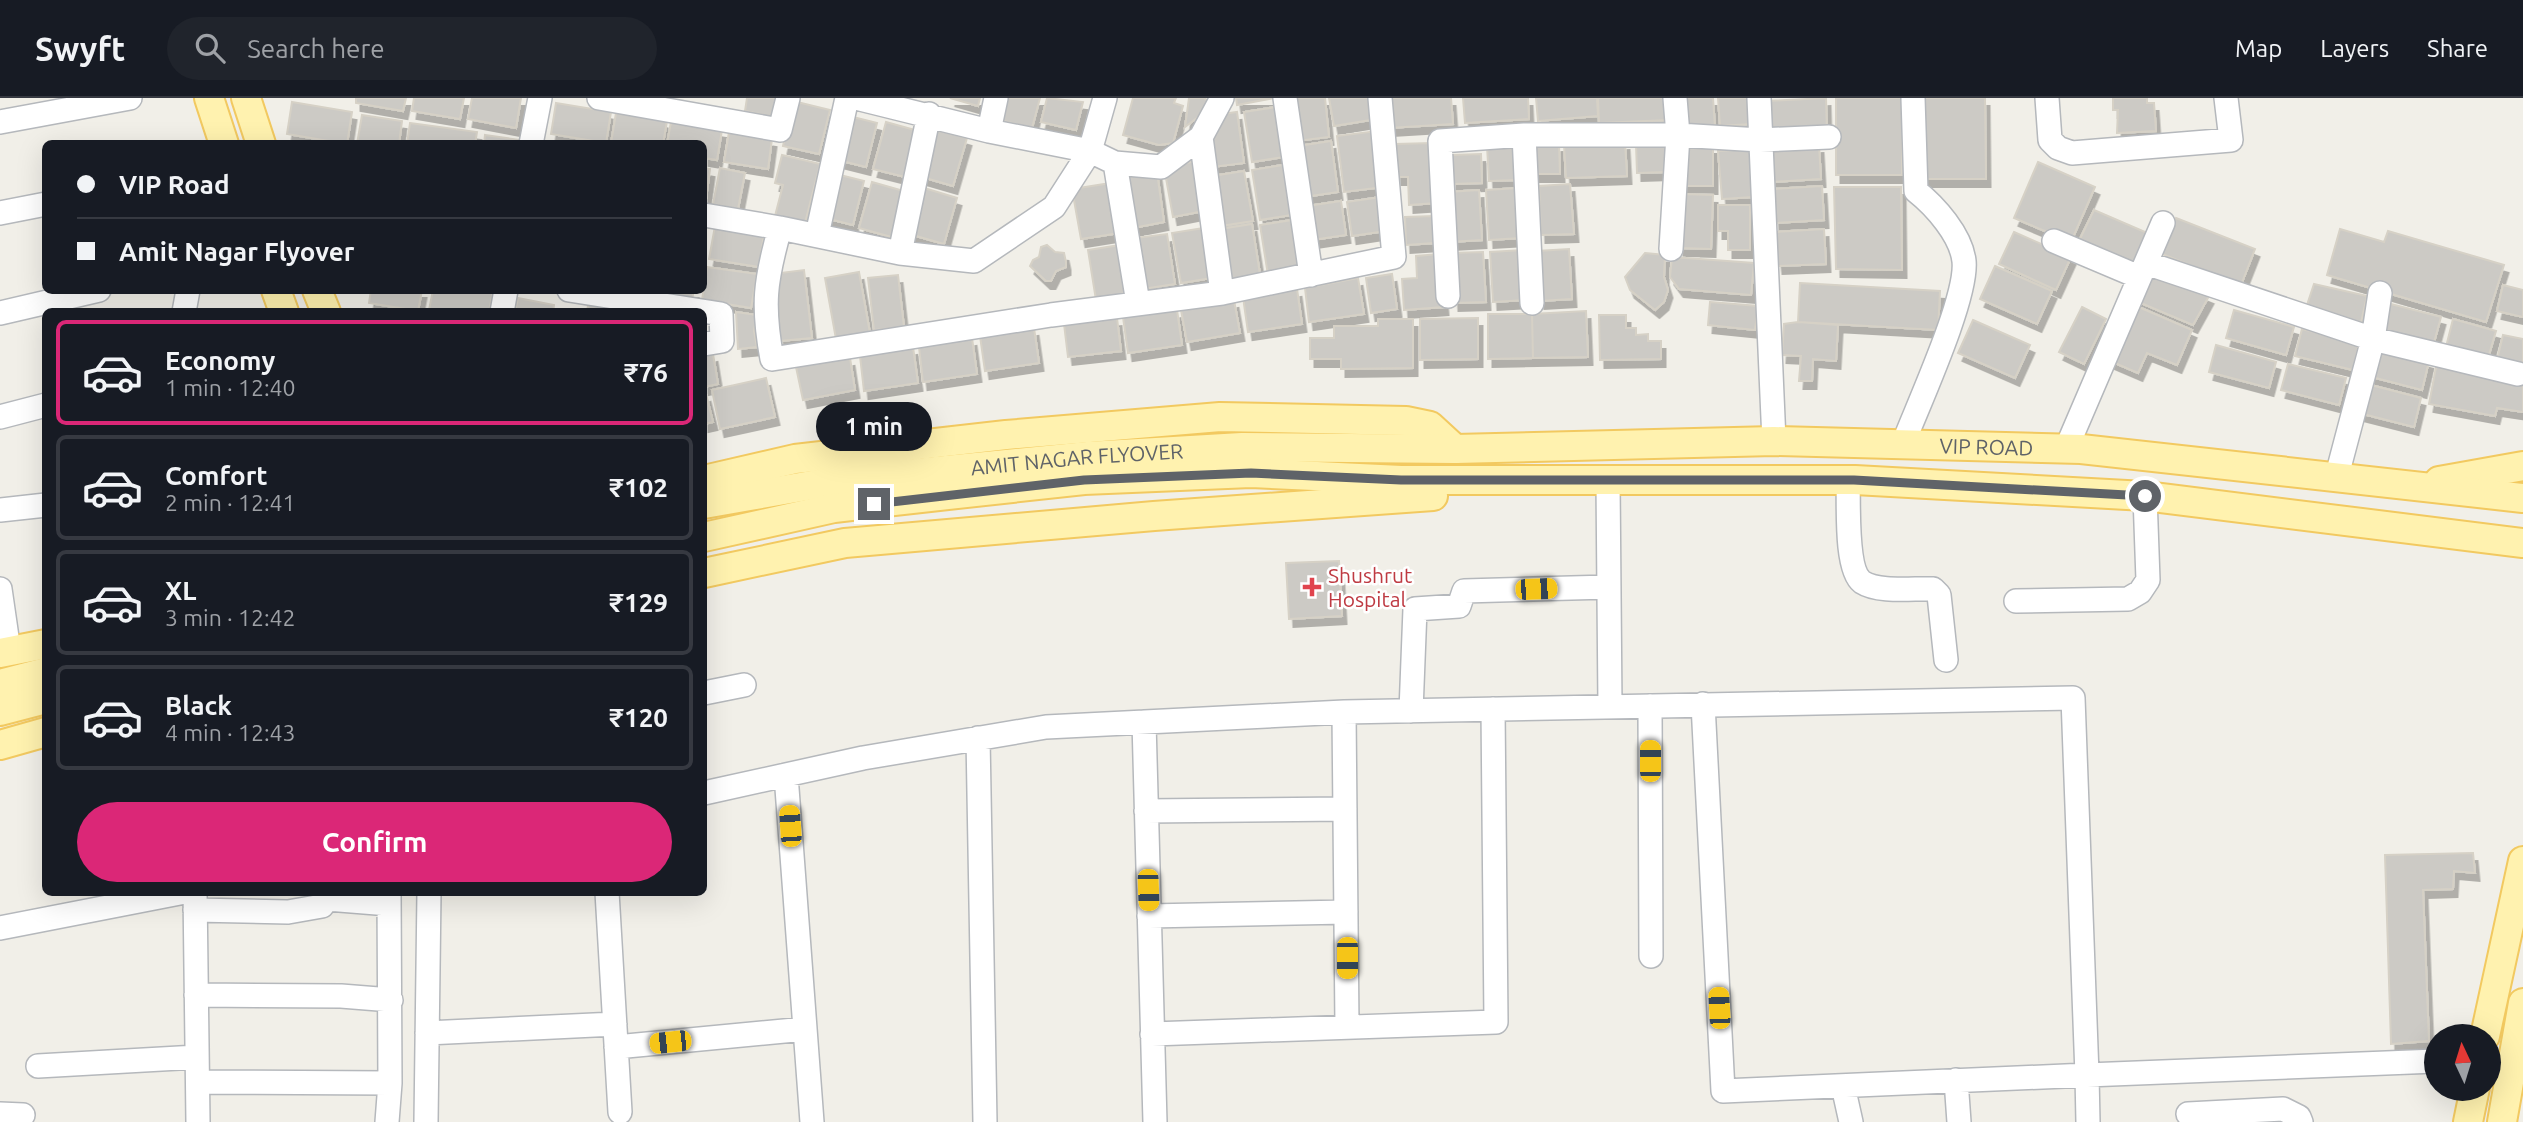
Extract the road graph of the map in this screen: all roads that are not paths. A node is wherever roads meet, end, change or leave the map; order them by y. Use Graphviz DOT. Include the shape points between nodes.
graph roads {
  1 [pos="130,98"];
  2 [pos="209,98"];
  3 [pos="246,98"];
  4 [pos="540,98"];
  5 [pos="599,98"];
  6 [pos="788,98"];
  7 [pos="847,98"];
  8 [pos="856,98"];
  9 [pos="996,98"];
  10 [pos="1105,98"];
  11 [pos="1222,98"];
  12 [pos="1285,98"];
  13 [pos="1380,98"];
  14 [pos="1675,98"];
  15 [pos="1759,98"];
  16 [pos="1913,98"];
  17 [pos="2048,98"];
  18 [pos="2226,98"];
  19 [pos="640,101"];
  20 [pos="898,102"];
  21 [pos="734,109"];
  22 [pos="929,114"];
  23 [pos="0,122"];
  24 [pos="989,131"];
  25 [pos="1524,135"];
  26 [pos="1678,135"];
  27 [pos="1201,137"];
  28 [pos="1829,137"];
  29 [pos="1760,139"];
  30 [pos="223,140"];
  31 [pos="260,140"];
  32 [pos="532,140"];
  33 [pos="1090,150"];
  34 [pos="1115,163"];
  35 [pos="42,205"];
  36 [pos="0,213"];
  37 [pos="707,216"];
  38 [pos="2163,223"];
  39 [pos="780,228"];
  40 [pos="817,235"];
  41 [pos="2054,241"];
  42 [pos="1671,249"];
  43 [pos="900,253"];
  44 [pos="2142,270"];
  45 [pos="1311,275"];
  46 [pos="1222,293"];
  47 [pos="2380,293"];
  48 [pos="82,294"];
  49 [pos="594,294"];
  50 [pos="1448,296"];
  51 [pos="1138,303"];
  52 [pos="1532,303"];
  53 [pos="683,308"];
  54 [pos="707,312"];
  55 [pos="0,313"];
  56 [pos="2373,339"];
  57 [pos="707,344"];
  58 [pos="2518,374"];
  59 [pos="42,406"];
  60 [pos="0,417"];
  61 [pos="1774,441"];
  62 [pos="1903,444"];
  63 [pos="1455,449"];
  64 [pos="2066,449"];
  65 [pos="2523,466"];
  66 [pos="707,479"];
  67 [pos="1489,479"];
  68 [pos="2336,479"];
  69 [pos="1848,480"];
  70 [pos="1608,481"];
  71 [pos="2406,486"];
  72 [pos="2145,496"];
  73 [pos="2520,498"];
  74 [pos="707,503"];
  75 [pos="42,505"];
  76 [pos="0,510"];
  77 [pos="707,536"];
  78 [pos="2523,543"];
  79 [pos="707,572"];
  80 [pos="1609,587"];
  81 [pos="0,589"];
  82 [pos="2016,601"];
  83 [pos="42,645"];
  84 [pos="4,652"];
  85 [pos="1946,660"];
  86 [pos="42,673"];
  87 [pos="0,684"];
  88 [pos="744,685"];
  89 [pos="707,692"];
  90 [pos="42,700"];
  91 [pos="1703,704"];
  92 [pos="1611,706"];
  93 [pos="1650,706"];
  94 [pos="1493,709"];
  95 [pos="0,711"];
  96 [pos="1411,711"];
  97 [pos="1344,712"];
  98 [pos="1144,722"];
  99 [pos="42,733"];
  100 [pos="978,738"];
  101 [pos="0,745"];
  102 [pos="786,775"];
  103 [pos="707,792"];
  104 [pos="1345,809"];
  105 [pos="1146,811"];
  106 [pos="2523,861"];
  107 [pos="429,896"];
  108 [pos="607,896"];
  109 [pos="192,898"];
  110 [pos="389,898"];
  111 [pos="250,902"];
  112 [pos="1346,912"];
  113 [pos="1149,916"];
  114 [pos="0,928"];
  115 [pos="1651,956"];
  116 [pos="197,995"];
  117 [pos="391,1000"];
  118 [pos="2521,1019"];
  119 [pos="615,1024"];
  120 [pos="2488,1024"];
  121 [pos="1347,1027"];
  122 [pos="805,1029"];
  123 [pos="427,1033"];
  124 [pos="1152,1034"];
  125 [pos="616,1047"];
  126 [pos="197,1058"];
  127 [pos="2424,1061"];
  128 [pos="38,1066"];
  129 [pos="2087,1075"];
  130 [pos="1956,1080"];
  131 [pos="198,1082"];
  132 [pos="390,1083"];
  133 [pos="1843,1086"];
  134 [pos="2472,1101"];
  135 [pos="620,1112"];
  136 [pos="2188,1114"];
  137 [pos="198,1122"];
  138 [pos="387,1122"];
  139 [pos="426,1122"];
  140 [pos="812,1122"];
  141 [pos="985,1122"];
  142 [pos="1155,1122"];
  143 [pos="1851,1122"];
  144 [pos="1959,1122"];
  145 [pos="2088,1122"];
  146 [pos="2301,1122"];
  147 [pos="2468,1122"];
  148 [pos="2502,1122"];
  1 -- 23 [label="street"];
  2 -- 30 [label="main road"];
  3 -- 31 [label="main road"];
  4 -- 32 [label="street"];
  5 -- 19 [label="street"];
  6 -- 21 [label="street" via="780,130"];
  7 -- 40 [label="street"];
  8 -- 20 [label="street"];
  9 -- 24 [label="street"];
  10 -- 33 [label="street"];
  11 -- 27 [label="street"];
  12 -- 45 [label="street"];
  13 -- 45 [label="street" via="1394,257"];
  14 -- 26 [label="street"];
  15 -- 29 [label="street"];
  16 -- 62 [label="street" via="1916,191 1934,205 1958,243 1964,271 1958,303"];
  17 -- 18 [label="street" via="2050,140 2072,153 2231,141"];
  19 -- 21 [label="street"];
  20 -- 22 [label="street"];
  22 -- 24 [label="street"];
  22 -- 43 [label="street"];
  24 -- 33 [label="street"];
  25 -- 26 [label="street"];
  25 -- 50 [label="street" via="1440,141"];
  25 -- 52 [label="street"];
  26 -- 29 [label="street"];
  26 -- 42 [label="street"];
  27 -- 34 [label="street" via="1161,167"];
  27 -- 46 [label="street"];
  28 -- 29 [label="street"];
  29 -- 61 [label="street"];
  33 -- 34 [label="street"];
  33 -- 43 [label="street" via="1054,207 974,261"];
  34 -- 51 [label="street"];
  35 -- 36 [label="street"];
  37 -- 39 [label="street"];
  38 -- 44 [label="street"];
  39 -- 40 [label="street"];
  39 -- 51 [label="street" via="769,267 764,314 772,359"];
  40 -- 43 [label="street"];
  41 -- 44 [label="street"];
  44 -- 56 [label="street"];
  44 -- 64 [label="street"];
  45 -- 46 [label="street"];
  46 -- 51 [label="street"];
  47 -- 56 [label="street"];
  48 -- 55 [label="street"];
  49 -- 53 [label="street"];
  54 -- 57 [label="street" via="721,314 722,341"];
  56 -- 58 [label="street"];
  56 -- 68 [label="street"];
  59 -- 60 [label="street"];
  61 -- 62 [label="main road, VIP ROAD"];
  61 -- 63 [label="main road, VIP ROAD"];
  62 -- 64 [label="main road, VIP ROAD"];
  63 -- 66 [label="main road" via="1430,426 1406,421 1220,417 795,459"];
  63 -- 74 [label="main road, AMIT NAGAR FLYOVER" via="1242,447 1088,456 835,481"];
  64 -- 68 [label="main road, VIP ROAD"];
  65 -- 71 [label="main road"];
  67 -- 70 [label="main road, AMIT NAGAR FLYOVER"];
  67 -- 77 [label="main road, AMIT NAGAR FLYOVER" via="1251,473 1084,480 834,508"];
  67 -- 79 [label="main road" via="1447,495 845,543"];
  68 -- 71 [label="main road, VIP ROAD"];
  69 -- 70 [label="main road, VIP ROAD"];
  69 -- 72 [label="main road, VIP ROAD"];
  69 -- 85 [label="street" via="1852,570 1863,582 1879,587 1933,589 1940,595"];
  70 -- 80 [label="street"];
  71 -- 73 [label="main road, VIP ROAD"];
  72 -- 78 [label="main road, VIP ROAD"];
  72 -- 82 [label="street" via="2148,580 2140,592 2128,598"];
  75 -- 76 [label="street"];
  80 -- 92 [label="street"];
  80 -- 96 [label="street" via="1464,591 1459,606 1415,609"];
  81 -- 84 [label="street"];
  83 -- 84 [label="main road"];
  86 -- 87 [label="main road"];
  88 -- 89 [label="street"];
  90 -- 95 [label="main road"];
  91 -- 93 [label="street"];
  91 -- 129 [label="street" via="2073,698"];
  91 -- 133 [label="street" via="1723,1091"];
  92 -- 93 [label="street"];
  92 -- 94 [label="street"];
  93 -- 115 [label="street"];
  94 -- 96 [label="street"];
  94 -- 121 [label="street" via="1496,1022"];
  96 -- 97 [label="street"];
  97 -- 98 [label="street"];
  97 -- 104 [label="street"];
  98 -- 100 [label="street" via="1046,727"];
  98 -- 105 [label="street"];
  99 -- 101 [label="main road"];
  100 -- 102 [label="street"];
  100 -- 141 [label="street"];
  102 -- 103 [label="street"];
  102 -- 122 [label="street"];
  104 -- 105 [label="street"];
  104 -- 112 [label="street"];
  105 -- 113 [label="street"];
  106 -- 120 [label="main road"];
  107 -- 123 [label="street"];
  108 -- 119 [label="street"];
  109 -- 111 [label="street"];
  109 -- 114 [label="street"];
  109 -- 116 [label="street"];
  110 -- 111 [label="street" via="327,899 322,906 288,912"];
  110 -- 117 [label="street"];
  112 -- 113 [label="street"];
  112 -- 121 [label="street"];
  113 -- 124 [label="street"];
  116 -- 117 [label="street"];
  116 -- 126 [label="street"];
  117 -- 132 [label="street"];
  118 -- 148 [label="main road"];
  119 -- 123 [label="street"];
  119 -- 125 [label="street"];
  121 -- 124 [label="street"];
  122 -- 125 [label="street"];
  122 -- 140 [label="street"];
  123 -- 139 [label="street"];
  124 -- 142 [label="street"];
  125 -- 135 [label="street"];
  126 -- 128 [label="street"];
  126 -- 131 [label="street"];
  127 -- 129 [label="street"];
  129 -- 130 [label="street"];
  129 -- 145 [label="street"];
  130 -- 133 [label="street"];
  130 -- 144 [label="street"];
  131 -- 132 [label="street"];
  131 -- 137 [label="street"];
  132 -- 138 [label="street"];
  133 -- 143 [label="street"];
  134 -- 147 [label="main road"];
  136 -- 146 [label="street" via="2283,1110 2300,1117"];
}
